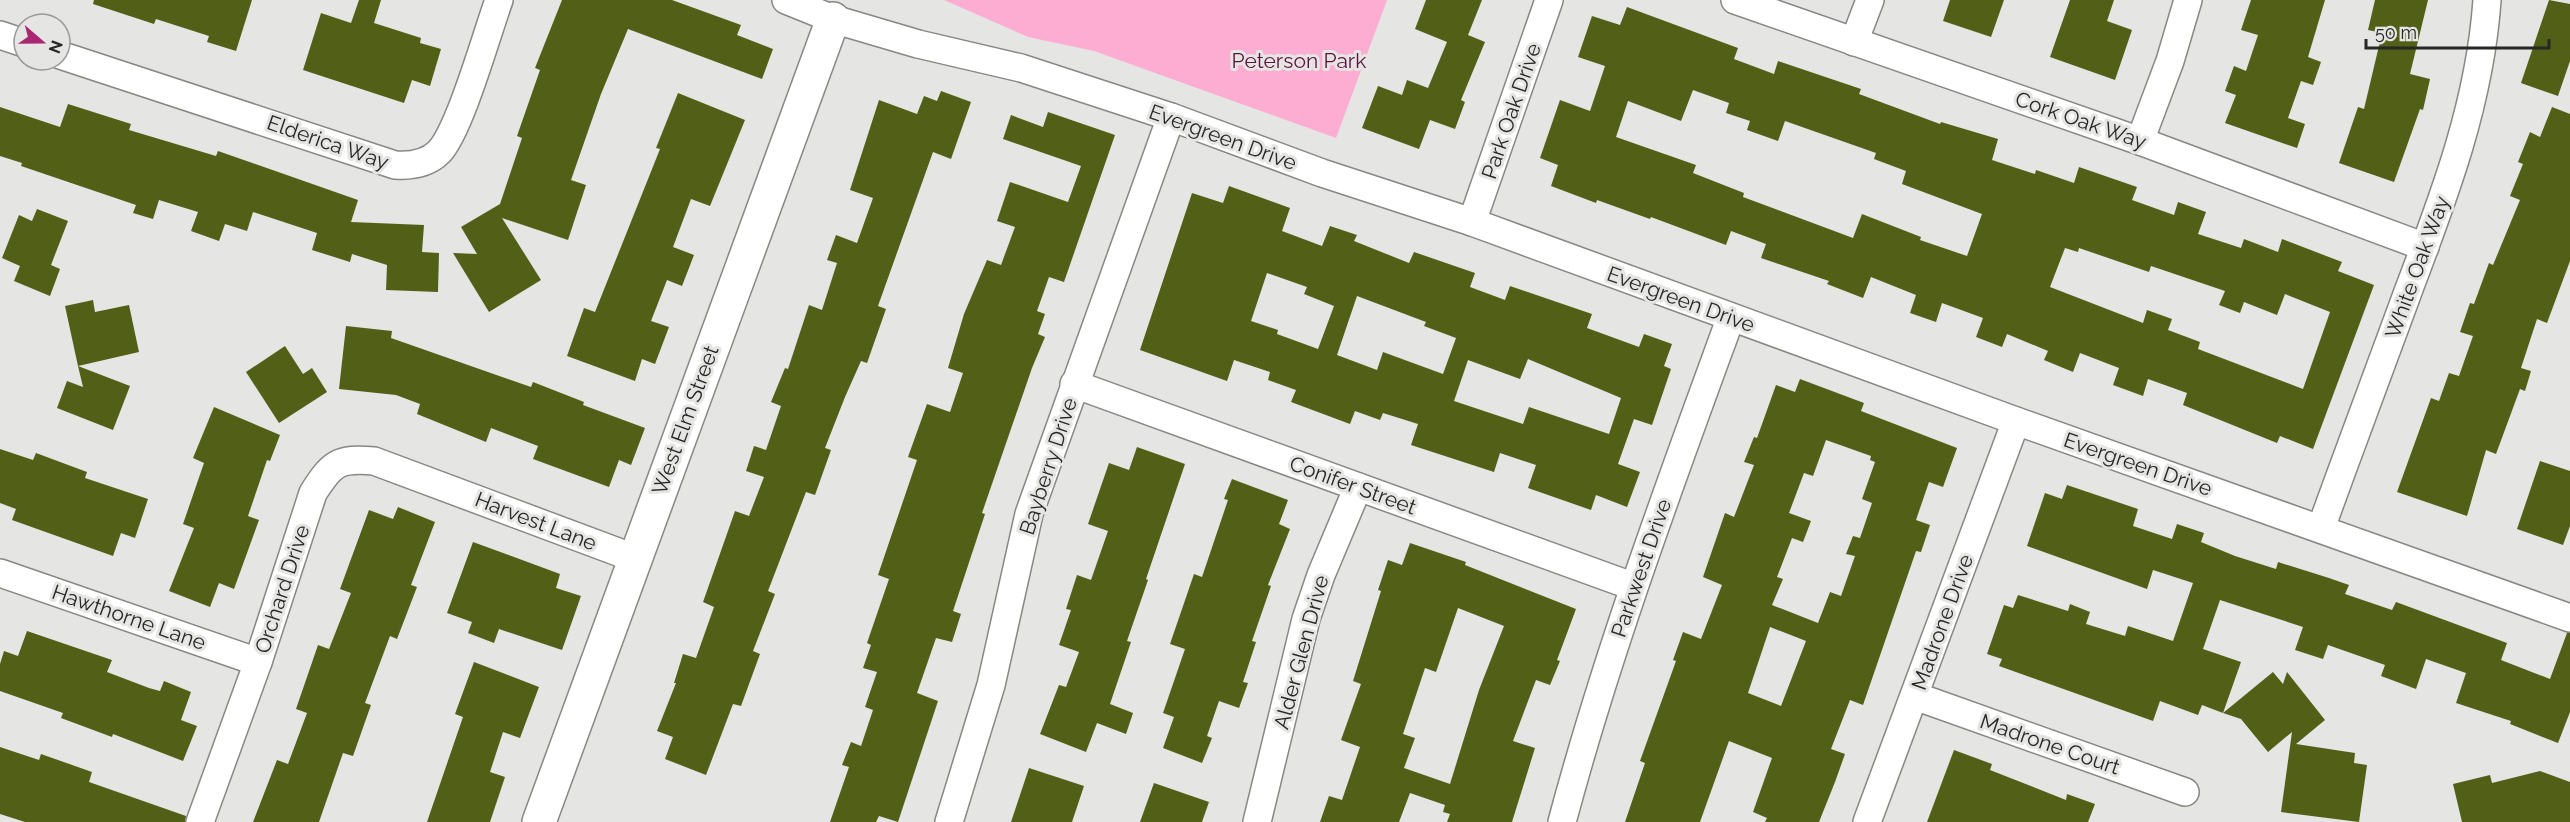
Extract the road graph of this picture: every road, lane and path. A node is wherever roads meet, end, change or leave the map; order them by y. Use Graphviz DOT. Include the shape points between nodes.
graph roads {
  1 [pos="499,0"];
  2 [pos="786,0"];
  3 [pos="1550,0"];
  4 [pos="1735,0"];
  5 [pos="1870,0"];
  6 [pos="2188,0"];
  7 [pos="2487,0"];
  8 [pos="833,19"];
  9 [pos="1854,42"];
  10 [pos="72,59"];
  11 [pos="1171,117"];
  12 [pos="2140,141"];
  13 [pos="1472,222"];
  14 [pos="2425,247"];
  15 [pos="1731,317"];
  16 [pos="1074,384"];
  17 [pos="2016,421"];
  18 [pos="439,485"];
  19 [pos="1358,487"];
  20 [pos="2321,528"];
  21 [pos="634,558"];
  22 [pos="0,573"];
  23 [pos="1632,586"];
  24 [pos="2570,618"];
  25 [pos="258,662"];
  26 [pos="1915,696"];
  27 [pos="2185,792"];
  28 [pos="200,822"];
  29 [pos="539,822"];
  30 [pos="949,822"];
  31 [pos="1257,822"];
  32 [pos="1562,822"];
  33 [pos="1867,822"];
  1 -- 10 [label="street, Elderica Way" via="453,129 438,152 408,166"];
  2 -- 8 [label="street, Evergreen Drive"];
  3 -- 13 [label="street, Park Oak Drive"];
  4 -- 9 [label="street, Cork Oak Way"];
  5 -- 9 [label="street"];
  6 -- 12 [label="street"];
  7 -- 14 [label="street, White Oak Way" via="2484,40 2468,121"];
  8 -- 11 [label="street, Evergreen Drive" via="1021,68"];
  8 -- 21 [label="street, West Elm Street"];
  9 -- 12 [label="street, Cork Oak Way"];
  11 -- 13 [label="street, Evergreen Drive"];
  11 -- 16 [label="street, Bayberry Drive"];
  12 -- 14 [label="street, Cork Oak Way"];
  13 -- 15 [label="street, Evergreen Drive"];
  14 -- 20 [label="street, White Oak Way"];
  15 -- 17 [label="street, Evergreen Drive"];
  15 -- 23 [label="street, Parkwest Drive"];
  16 -- 19 [label="street, Conifer Street"];
  16 -- 30 [label="street, Bayberry Drive" via="1029,514 991,685"];
  17 -- 20 [label="street, Evergreen Drive"];
  17 -- 26 [label="street, Madrone Drive"];
  18 -- 21 [label="street, Harvest Lane"];
  18 -- 25 [label="street, Orchard Drive" via="374,461 348,459 328,470 314,493"];
  19 -- 23 [label="street, Conifer Street"];
  19 -- 31 [label="street, Alder Glen Drive" via="1320,575 1306,619"];
  20 -- 24 [label="street, Evergreen Drive"];
  21 -- 29 [label="street, West Elm Street"];
  22 -- 25 [label="street, Hawthorne Lane"];
  23 -- 32 [label="street, Parkwest Drive"];
  25 -- 28 [label="street, Orchard Drive"];
  26 -- 27 [label="street, Madrone Court"];
  26 -- 33 [label="street, Madrone Drive"];
}
